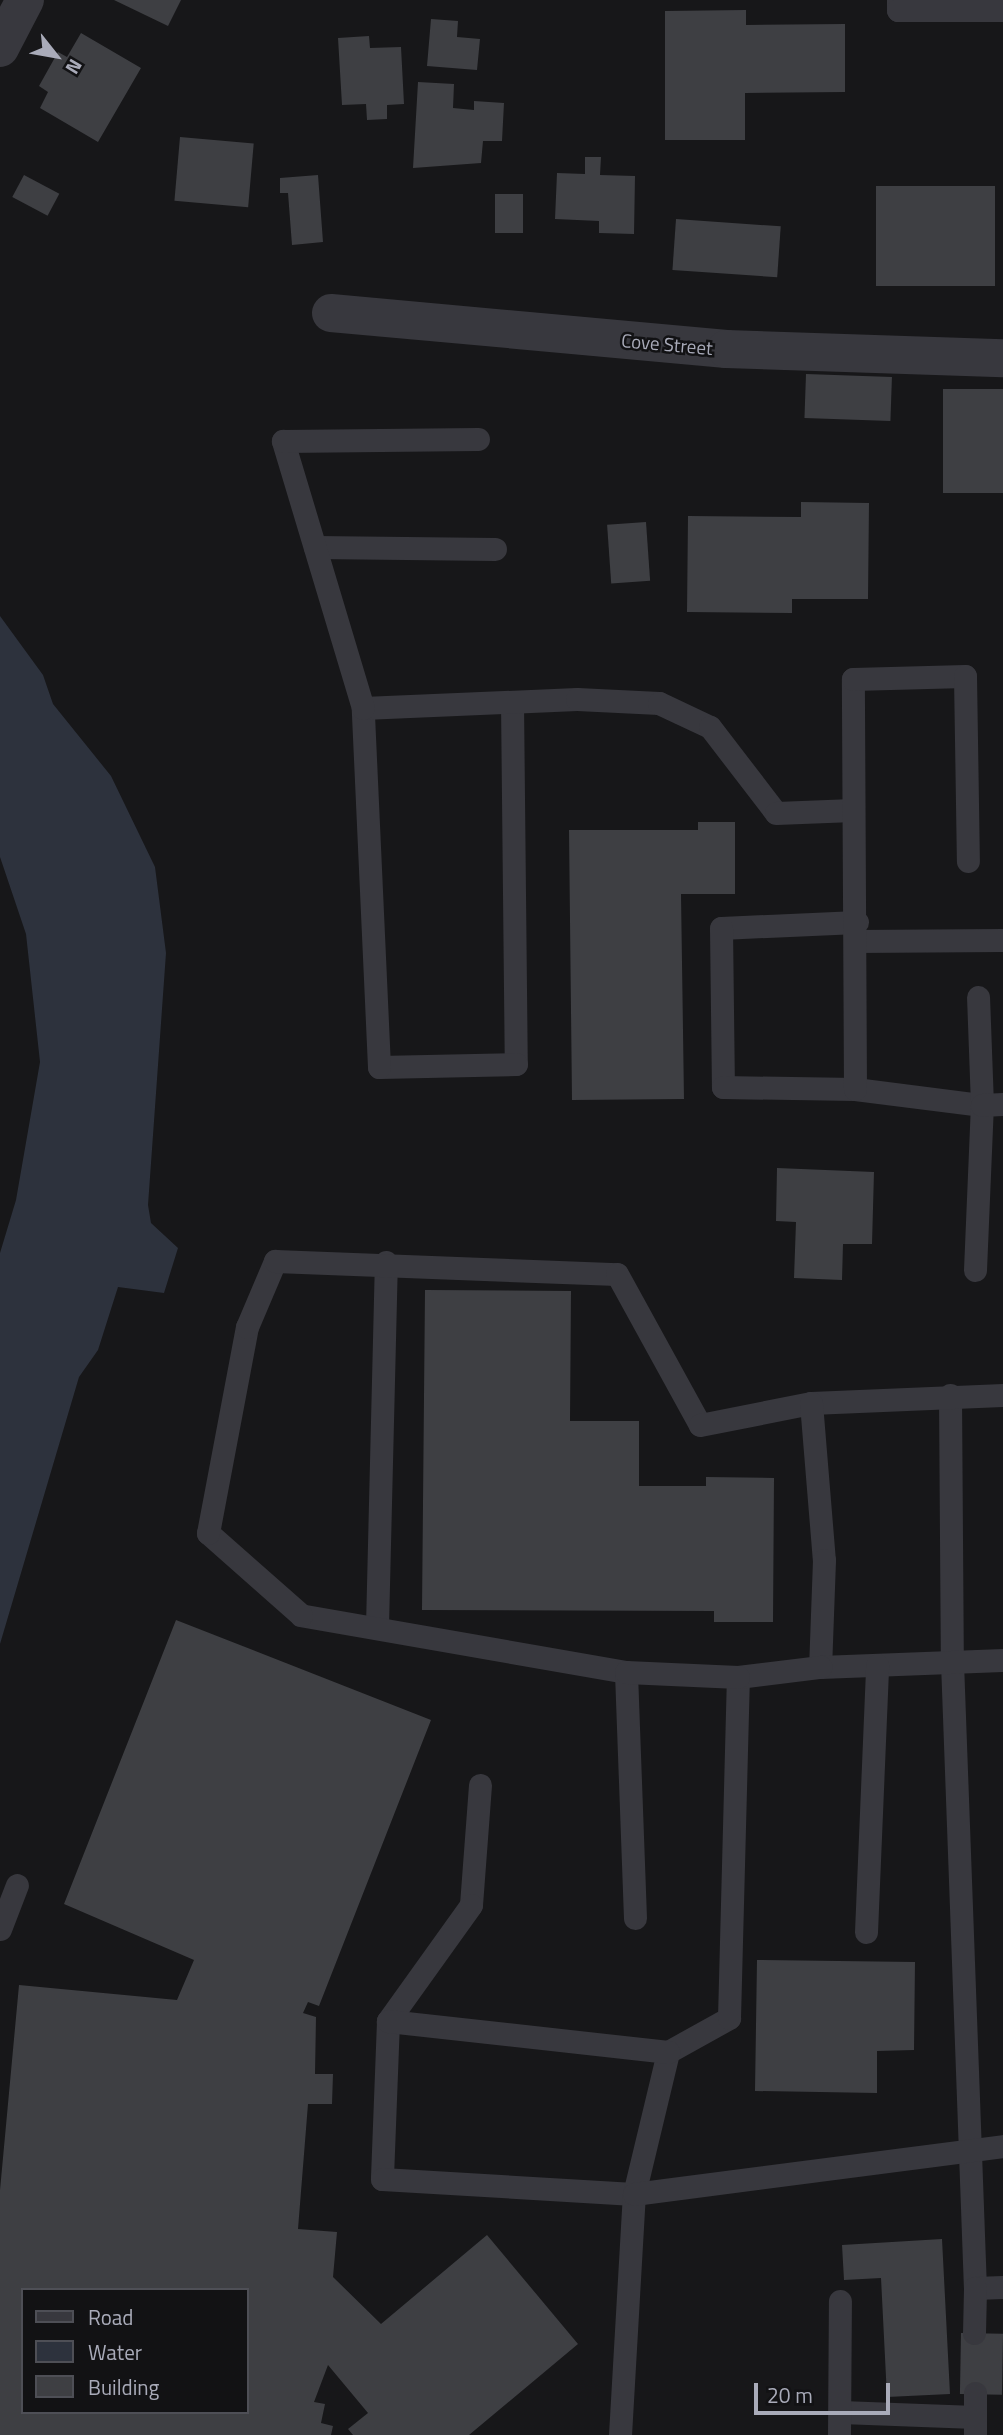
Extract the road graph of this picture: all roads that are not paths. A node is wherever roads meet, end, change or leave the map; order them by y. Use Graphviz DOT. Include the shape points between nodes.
graph roads {
  1 [pos="25,0"];
  2 [pos="898,0"];
  3 [pos="1003,10"];
  4 [pos="0,48"];
  5 [pos="331,313"];
  6 [pos="1003,358"];
  7 [pos="478,439"];
  8 [pos="315,547"];
  9 [pos="495,549"];
  10 [pos="512,702"];
  11 [pos="363,708"];
  12 [pos="853,810"];
  13 [pos="968,861"];
  14 [pos="856,931"];
  15 [pos="1003,940"];
  16 [pos="978,997"];
  17 [pos="855,1089"];
  18 [pos="993,1104"];
  19 [pos="386,1262"];
  20 [pos="975,1270"];
  21 [pos="950,1395"];
  22 [pos="1003,1395"];
  23 [pos="811,1403"];
  24 [pos="377,1626"];
  25 [pos="1003,1660"];
  26 [pos="952,1662"];
  27 [pos="877,1665"];
  28 [pos="820,1667"];
  29 [pos="626,1672"];
  30 [pos="738,1677"];
  31 [pos="481,1785"];
  32 [pos="17,1885"];
  33 [pos="635,1918"];
  34 [pos="0,1930"];
  35 [pos="866,1931"];
  36 [pos="387,2021"];
  37 [pos="668,2052"];
  38 [pos="1003,2146"];
  39 [pos="970,2150"];
  40 [pos="634,2194"];
  41 [pos="1003,2287"];
  42 [pos="975,2288"];
  43 [pos="840,2301"];
  44 [pos="974,2333"];
  45 [pos="975,2393"];
  46 [pos="840,2424"];
  47 [pos="975,2426"];
  48 [pos="620,2435"];
  1 -- 4 [label="street"];
  2 -- 3 [label="lane" via="898,10"];
  5 -- 6 [label="street, Cove Street" via="726,349"];
  7 -- 8 [label="lane" via="283,441"];
  8 -- 9 [label="lane"];
  8 -- 11 [label="lane"];
  10 -- 11 [label="lane"];
  10 -- 11 [label="lane" via="516,1064 379,1067"];
  10 -- 12 [label="lane" via="659,703 710,727 776,813"];
  12 -- 13 [label="lane" via="853,679 965,676"];
  12 -- 14 [label="lane"];
  14 -- 15 [label="lane"];
  14 -- 17 [label="lane"];
  14 -- 17 [label="lane" via="721,928 723,1087"];
  16 -- 18 [label="lane"];
  17 -- 18 [label="lane"];
  18 -- 20 [label="lane"];
  19 -- 23 [label="lane" via="617,1274 699,1425"];
  19 -- 24 [label="lane"];
  19 -- 24 [label="lane" via="275,1261 247,1327 208,1533 301,1615"];
  21 -- 22 [label="lane"];
  21 -- 23 [label="lane"];
  21 -- 26 [label="lane"];
  23 -- 28 [label="lane" via="824,1560"];
  24 -- 29 [label="lane"];
  25 -- 26 [label="lane"];
  26 -- 27 [label="lane"];
  26 -- 39 [label="lane"];
  27 -- 28 [label="lane"];
  27 -- 35 [label="lane"];
  28 -- 30 [label="lane"];
  29 -- 30 [label="lane"];
  29 -- 33 [label="lane"];
  30 -- 37 [label="lane" via="729,2018"];
  31 -- 36 [label="lane" via="471,1905"];
  32 -- 34 [label="lane"];
  36 -- 37 [label="lane"];
  36 -- 40 [label="lane" via="382,2179"];
  37 -- 40 [label="lane"];
  38 -- 39 [label="lane"];
  39 -- 40 [label="lane"];
  39 -- 42 [label="lane"];
  40 -- 48 [label="lane"];
  41 -- 42 [label="lane"];
  42 -- 44 [label="lane"];
  43 -- 46 [label="lane"];
  45 -- 47 [label="lane"];
  46 -- 47 [label="lane"];
}
